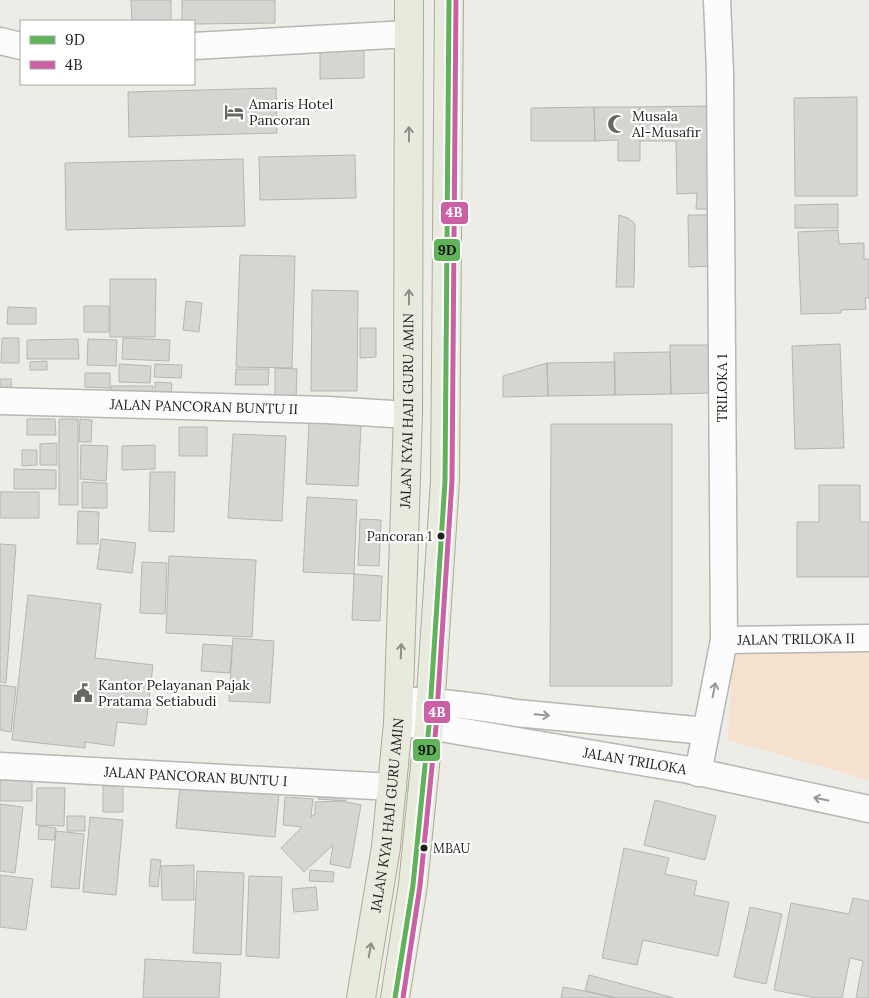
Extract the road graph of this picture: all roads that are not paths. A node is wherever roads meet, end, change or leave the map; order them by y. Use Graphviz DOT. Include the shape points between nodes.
graph roads {
  1 [pos="409,0"];
  2 [pos="449,0"];
  3 [pos="717,0"];
  4 [pos="408,34"];
  5 [pos="0,41"];
  6 [pos="20,46"];
  7 [pos="195,46"];
  8 [pos="0,401"];
  9 [pos="408,415"];
  10 [pos="869,638"];
  11 [pos="724,640"];
  12 [pos="399,711"];
  13 [pos="437,715"];
  14 [pos="706,731"];
  15 [pos="0,766"];
  16 [pos="698,772"];
  17 [pos="393,787"];
  18 [pos="869,809"];
  19 [pos="361,998"];
  20 [pos="395,998"];
  1 -- 4 [label="main road, JALAN KYAI HAJI GURU AMIN"];
  2 -- 13 [label="main road" via="445,481"];
  3 -- 11 [label="street, TRILOKA 1"];
  4 -- 7 [label="street"];
  9 -- 4 [label="main road, JALAN KYAI HAJI GURU AMIN, one-way"];
  5 -- 6 [label="street"];
  8 -- 9 [label="street, JALAN PANCORAN BUNTU II"];
  12 -- 9 [label="main road, JALAN KYAI HAJI GURU AMIN, one-way"];
  10 -- 11 [label="street, JALAN TRILOKA II"];
  14 -- 11 [label="street, TRILOKA 1, one-way"];
  12 -- 13 [label="street, JALAN TRILOKA"];
  12 -- 17 [label="main road, JALAN KYAI HAJI GURU AMIN"];
  13 -- 14 [label="street, JALAN TRILOKA, one-way" via="494,709"];
  13 -- 16 [label="street, JALAN TRILOKA" via="492,737"];
  13 -- 20 [label="main road"];
  14 -- 16 [label="street, TRILOKA 1"];
  15 -- 17 [label="street, JALAN PANCORAN BUNTU I"];
  18 -- 16 [label="street, JALAN TRILOKA, one-way"];
  19 -- 17 [label="main road, JALAN KYAI HAJI GURU AMIN, one-way"];
}
